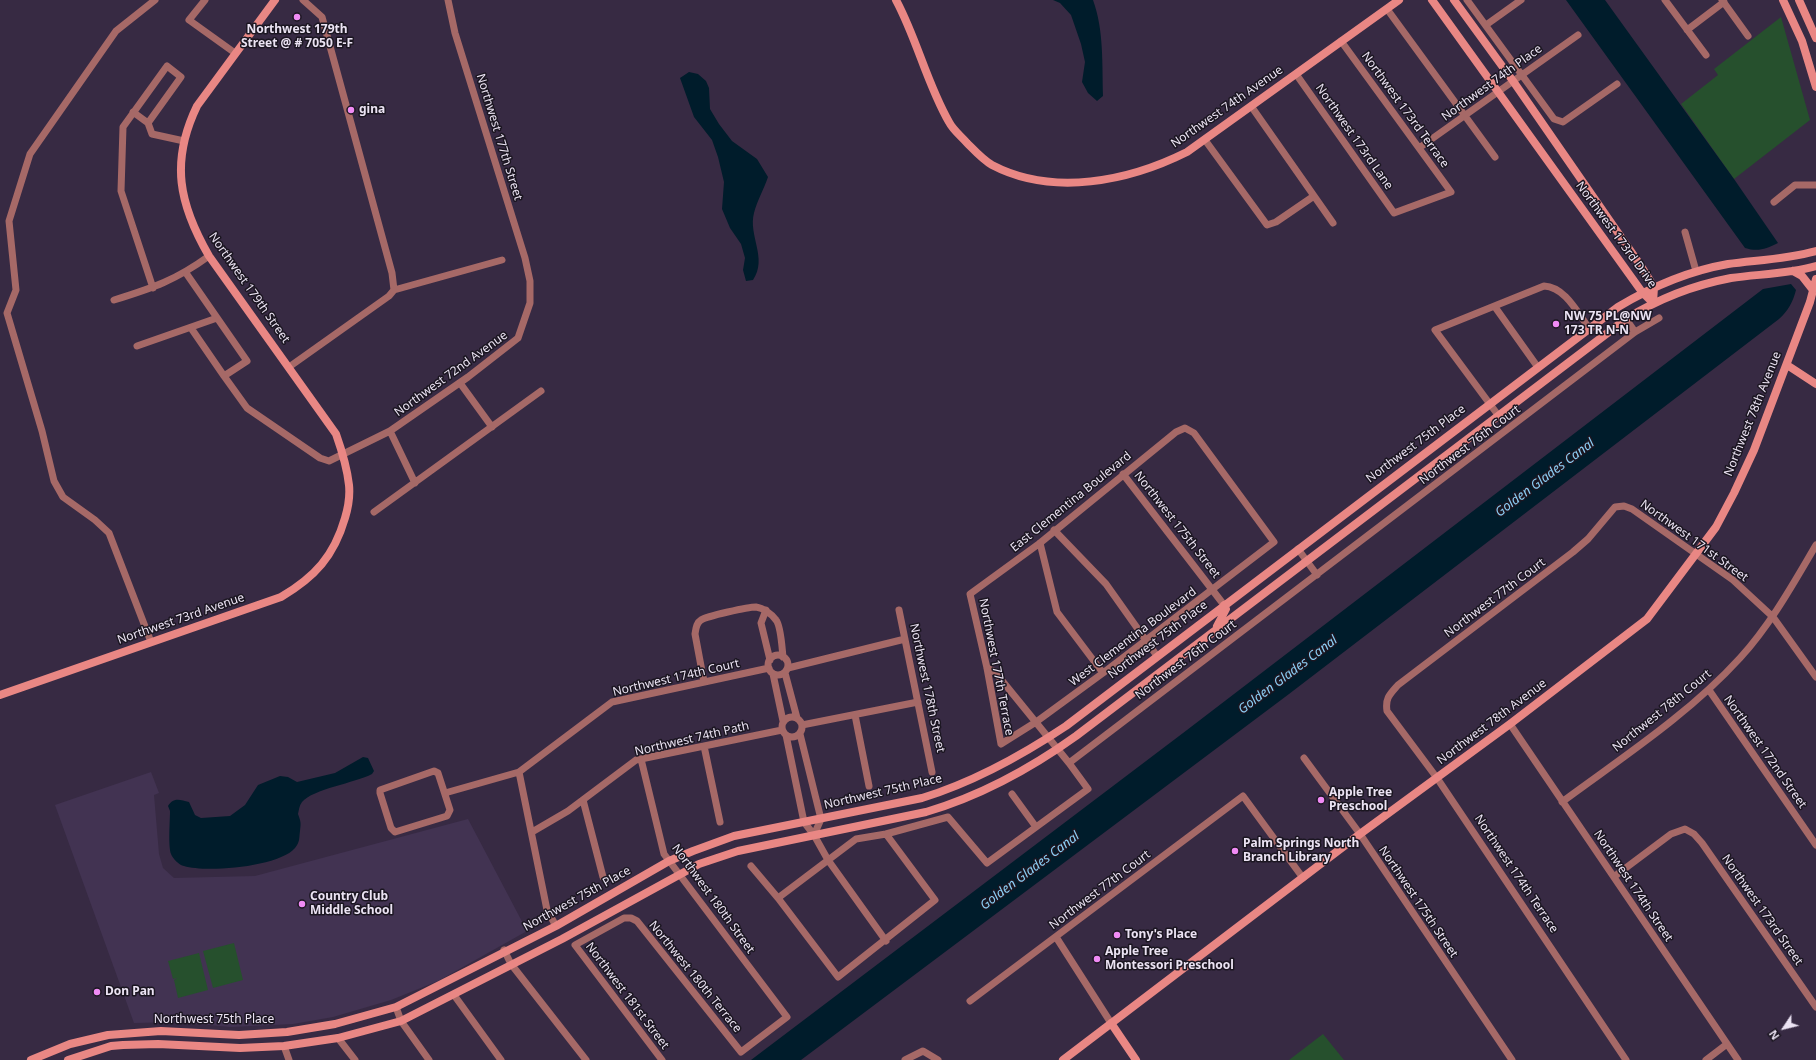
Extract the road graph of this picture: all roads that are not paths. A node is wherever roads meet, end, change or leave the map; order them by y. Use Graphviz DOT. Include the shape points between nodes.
graph roads {
  1 [pos="155,0"];
  2 [pos="205,0"];
  3 [pos="275,0"];
  4 [pos="303,0"];
  5 [pos="448,0"];
  6 [pos="896,0"];
  7 [pos="1399,0"];
  8 [pos="1432,0"];
  9 [pos="1454,0"];
  10 [pos="1467,0"];
  11 [pos="1521,0"];
  12 [pos="1665,0"];
  13 [pos="1783,0"];
  14 [pos="1799,0"];
  15 [pos="1723,1"];
  16 [pos="1387,9"];
  17 [pos="1486,25"];
  18 [pos="1687,30"];
  19 [pos="1578,35"];
  20 [pos="1748,36"];
  21 [pos="1816,38"];
  22 [pos="1341,41"];
  23 [pos="235,53"];
  24 [pos="1706,56"];
  25 [pos="1296,74"];
  26 [pos="1522,75"];
  27 [pos="1513,81"];
  28 [pos="1617,84"];
  29 [pos="1816,87"];
  30 [pos="1498,91"];
  31 [pos="1251,106"];
  32 [pos="133,112"];
  33 [pos="1465,115"];
  34 [pos="148,123"];
  35 [pos="1205,140"];
  36 [pos="184,141"];
  37 [pos="1419,148"];
  38 [pos="1495,157"];
  39 [pos="1816,185"];
  40 [pos="1451,192"];
  41 [pos="1314,196"];
  42 [pos="1774,202"];
  43 [pos="1333,223"];
  44 [pos="1685,232"];
  45 [pos="1816,244"];
  46 [pos="1816,251"];
  47 [pos="209,256"];
  48 [pos="1796,256"];
  49 [pos="502,260"];
  50 [pos="1816,266"];
  51 [pos="1696,271"];
  52 [pos="1793,271"];
  53 [pos="186,274"];
  54 [pos="1816,279"];
  55 [pos="530,281"];
  56 [pos="1654,287"];
  57 [pos="153,288"];
  58 [pos="394,290"];
  59 [pos="1642,292"];
  60 [pos="1814,292"];
  61 [pos="114,300"];
  62 [pos="1653,303"];
  63 [pos="1494,307"];
  64 [pos="217,318"];
  65 [pos="1659,318"];
  66 [pos="1626,319"];
  67 [pos="191,328"];
  68 [pos="1588,328"];
  69 [pos="1635,332"];
  70 [pos="137,346"];
  71 [pos="1787,365"];
  72 [pos="1537,366"];
  73 [pos="289,367"];
  74 [pos="224,376"];
  75 [pos="460,383"];
  76 [pos="1816,384"];
  77 [pos="541,391"];
  78 [pos="1489,403"];
  79 [pos="1498,415"];
  80 [pos="492,427"];
  81 [pos="390,431"];
  82 [pos="344,455"];
  83 [pos="1123,474"];
  84 [pos="415,483"];
  85 [pos="1615,507"];
  86 [pos="374,512"];
  87 [pos="341,530"];
  88 [pos="1054,530"];
  89 [pos="1274,542"];
  90 [pos="1040,543"];
  91 [pos="1816,545"];
  92 [pos="1298,549"];
  93 [pos="1697,554"];
  94 [pos="1306,561"];
  95 [pos="1317,575"];
  96 [pos="1213,590"];
  97 [pos="970,594"];
  98 [pos="1224,605"];
  99 [pos="766,610"];
  100 [pos="899,610"];
  101 [pos="1773,617"];
  102 [pos="1213,632"];
  103 [pos="905,639"];
  104 [pos="1145,640"];
  105 [pos="151,642"];
  106 [pos="1158,656"];
  107 [pos="783,657"];
  108 [pos="770,667"];
  109 [pos="987,668"];
  110 [pos="787,670"];
  111 [pos="1103,673"];
  112 [pos="1816,677"];
  113 [pos="704,682"];
  114 [pos="1709,690"];
  115 [pos="0,695"];
  116 [pos="918,702"];
  117 [pos="1386,702"];
  118 [pos="855,715"];
  119 [pos="797,718"];
  120 [pos="784,722"];
  121 [pos="1036,722"];
  122 [pos="1510,724"];
  123 [pos="802,725"];
  124 [pos="784,733"];
  125 [pos="800,734"];
  126 [pos="1048,738"];
  127 [pos="1001,744"];
  128 [pos="704,746"];
  129 [pos="1057,750"];
  130 [pos="1304,758"];
  131 [pos="641,760"];
  132 [pos="1069,763"];
  133 [pos="519,772"];
  134 [pos="932,772"];
  135 [pos="1437,778"];
  136 [pos="869,786"];
  137 [pos="445,793"];
  138 [pos="1012,794"];
  139 [pos="583,800"];
  140 [pos="1562,802"];
  141 [pos="821,819"];
  142 [pos="720,822"];
  143 [pos="804,822"];
  144 [pos="1036,827"];
  145 [pos="532,832"];
  146 [pos="886,834"];
  147 [pos="1360,834"];
  148 [pos="814,835"];
  149 [pos="1816,845"];
  150 [pos="828,860"];
  151 [pos="669,861"];
  152 [pos="751,866"];
  153 [pos="678,874"];
  154 [pos="1615,876"];
  155 [pos="603,877"];
  156 [pos="1303,878"];
  157 [pos="778,898"];
  158 [pos="556,926"];
  159 [pos="1056,937"];
  160 [pos="886,941"];
  161 [pos="575,945"];
  162 [pos="504,950"];
  163 [pos="511,964"];
  164 [pos="454,995"];
  165 [pos="970,1001"];
  166 [pos="396,1007"];
  167 [pos="1816,1007"];
  168 [pos="401,1021"];
  169 [pos="1111,1023"];
  170 [pos="338,1038"];
  171 [pos="1727,1044"];
  172 [pos="284,1046"];
  173 [pos="741,1052"];
  174 [pos="1509,1059"];
  175 [pos="31,1060"];
  176 [pos="68,1060"];
  177 [pos="289,1060"];
  178 [pos="355,1060"];
  179 [pos="429,1060"];
  180 [pos="501,1060"];
  181 [pos="586,1060"];
  182 [pos="662,1060"];
  183 [pos="905,1060"];
  184 [pos="938,1060"];
  185 [pos="1063,1060"];
  186 [pos="1136,1060"];
  187 [pos="1626,1060"];
  188 [pos="1706,1060"];
  189 [pos="1738,1060"];
  1 -- 105 [label="street" via="116,31 30,154 9,220 16,290 8,313 54,481 63,497 109,533"];
  2 -- 23 [label="street" via="189,20"];
  3 -- 23 [label="street, Northwest 179th Street"];
  4 -- 58 [label="street" via="316,11 323,22 392,273"];
  5 -- 55 [label="street, Northwest 177th Street" via="455,33"];
  6 -- 35 [label="street, Northwest 74th Avenue" via="949,124 991,164 1025,177 1076,183 1125,175 1160,165"];
  7 -- 16 [label="street, Northwest 74th Avenue"];
  8 -- 30 [label="street, Northwest 173rd Drive"];
  9 -- 27 [label="street, Northwest 173rd Drive"];
  10 -- 17 [label="street"];
  11 -- 17 [label="street"];
  12 -- 18 [label="street"];
  13 -- 29 [label="street" via="1802,41"];
  14 -- 21 [label="street"];
  15 -- 18 [label="street"];
  15 -- 20 [label="street"];
  16 -- 22 [label="street, Northwest 74th Avenue"];
  16 -- 33 [label="street"];
  17 -- 26 [label="street"];
  18 -- 24 [label="street"];
  19 -- 26 [label="street, Northwest 74th Place"];
  22 -- 25 [label="street, Northwest 74th Avenue"];
  22 -- 37 [label="street, Northwest 173rd Terrace"];
  23 -- 36 [label="street, Northwest 179th Street" via="197,106"];
  25 -- 31 [label="street, Northwest 74th Avenue"];
  25 -- 40 [label="street, Northwest 173rd Lane" via="1394,213"];
  26 -- 27 [label="street, Northwest 74th Place"];
  26 -- 28 [label="street" via="1554,119 1563,122"];
  27 -- 30 [label="street, Northwest 74th Place"];
  27 -- 56 [label="street, Northwest 173rd Drive"];
  30 -- 33 [label="street, Northwest 74th Place"];
  30 -- 59 [label="street, Northwest 173rd Drive"];
  31 -- 35 [label="street, Northwest 74th Avenue"];
  31 -- 41 [label="street"];
  32 -- 34 [label="street"];
  32 -- 34 [label="street" via="167,66 181,77"];
  32 -- 57 [label="street" via="123,127 121,191"];
  33 -- 37 [label="street, Northwest 74th Place"];
  33 -- 38 [label="street"];
  34 -- 36 [label="street" via="152,134"];
  35 -- 41 [label="street" via="1267,225 1276,222"];
  36 -- 47 [label="street, Northwest 179th Street" via="180,163 186,209 195,233"];
  37 -- 40 [label="street, Northwest 173rd Terrace"];
  39 -- 42 [label="street" via="1795,185"];
  41 -- 43 [label="street"];
  44 -- 51 [label="street"];
  45 -- 48 [label="street"];
  46 -- 48 [label="street, Northwest 75th Place"];
  47 -- 53 [label="street"];
  47 -- 73 [label="street, Northwest 179th Street"];
  48 -- 51 [label="street, Northwest 75th Place"];
  49 -- 58 [label="street"];
  50 -- 52 [label="street, Northwest 75th Place"];
  51 -- 56 [label="street, Northwest 75th Place"];
  52 -- 60 [label="street" via="1802,276"];
  52 -- 62 [label="street, Northwest 75th Place" via="1718,281 1691,288"];
  53 -- 57 [label="street"];
  53 -- 64 [label="street"];
  54 -- 60 [label="street, Northwest 78th Avenue"];
  55 -- 75 [label="street, Northwest 72nd Avenue" via="530,303 518,338"];
  56 -- 59 [label="street, Northwest 75th Place"];
  56 -- 62 [label="street, Northwest 173rd Drive"];
  57 -- 61 [label="street"];
  58 -- 73 [label="street"];
  59 -- 62 [label="street, Northwest 173rd Drive"];
  59 -- 68 [label="street, Northwest 75th Place"];
  60 -- 71 [label="street, Northwest 78th Avenue"];
  62 -- 66 [label="street, Northwest 75th Place"];
  63 -- 68 [label="street" via="1544,286 1553,287 1561,292"];
  63 -- 72 [label="street"];
  63 -- 78 [label="street" via="1435,330"];
  64 -- 67 [label="street"];
  64 -- 74 [label="street" via="247,361"];
  65 -- 69 [label="street, Northwest 76th Court"];
  66 -- 69 [label="street"];
  66 -- 79 [label="street, Northwest 75th Place"];
  67 -- 70 [label="street"];
  67 -- 74 [label="street, Northwest 72nd Avenue"];
  68 -- 72 [label="street, Northwest 75th Place"];
  69 -- 95 [label="street, Northwest 76th Court"];
  71 -- 76 [label="street"];
  71 -- 93 [label="street, Northwest 78th Avenue" via="1754,450 1734,493 1716,527"];
  72 -- 78 [label="street, Northwest 75th Place"];
  73 -- 82 [label="street, Northwest 179th Street" via="336,434"];
  74 -- 82 [label="street, Northwest 72nd Avenue" via="247,408 320,458 329,461"];
  75 -- 80 [label="street"];
  75 -- 81 [label="street, Northwest 72nd Avenue"];
  77 -- 80 [label="street"];
  78 -- 79 [label="street"];
  78 -- 92 [label="street, Northwest 75th Place"];
  79 -- 94 [label="street, Northwest 75th Place"];
  80 -- 84 [label="street"];
  81 -- 82 [label="street, Northwest 72nd Avenue"];
  81 -- 84 [label="street"];
  82 -- 87 [label="street, Northwest 179th Street" via="350,486 347,511"];
  83 -- 88 [label="street, East Clementina Boulevard"];
  83 -- 89 [label="street, East Clementina Boulevard" via="1176,432 1185,428 1194,433"];
  83 -- 96 [label="street, Northwest 175th Street"];
  84 -- 86 [label="street"];
  85 -- 93 [label="street, Northwest 171st Street" via="1624,506 1632,509"];
  85 -- 117 [label="street, Northwest 77th Court" via="1583,544 1398,685"];
  87 -- 105 [label="street, Northwest 73rd Avenue" via="324,562 294,590 256,607"];
  88 -- 90 [label="street, East Clementina Boulevard"];
  88 -- 104 [label="street" via="1106,584"];
  89 -- 96 [label="street, West Clementina Boulevard"];
  90 -- 97 [label="street, East Clementina Boulevard"];
  90 -- 111 [label="street" via="1057,612"];
  91 -- 101 [label="street, Northwest 78th Court"];
  92 -- 94 [label="street"];
  92 -- 98 [label="street, Northwest 75th Place"];
  93 -- 101 [label="street, Northwest 171st Street" via="1733,580"];
  93 -- 122 [label="street, Northwest 78th Avenue" via="1647,619"];
  94 -- 95 [label="street"];
  94 -- 102 [label="street, Northwest 75th Place"];
  95 -- 132 [label="street, Northwest 76th Court"];
  96 -- 98 [label="street, Northwest 175th Street"];
  96 -- 104 [label="street, West Clementina Boulevard"];
  97 -- 109 [label="street, Northwest 177th Terrace"];
  98 -- 102 [label="street" via="1225,613"];
  98 -- 106 [label="street, Northwest 75th Place"];
  99 -- 107 [label="street" via="777,620"];
  99 -- 108 [label="street" via="761,623"];
  99 -- 113 [label="street" via="748,608 701,620 696,626 695,634"];
  100 -- 103 [label="street, Northwest 178th Street"];
  101 -- 112 [label="street, Northwest 171st Street"];
  101 -- 114 [label="street, Northwest 78th Court" via="1740,658"];
  102 -- 129 [label="street, Northwest 75th Place"];
  103 -- 110 [label="street"];
  103 -- 116 [label="street, Northwest 178th Street"];
  104 -- 106 [label="street"];
  104 -- 111 [label="street, West Clementina Boulevard"];
  105 -- 115 [label="street, Northwest 73rd Avenue"];
  106 -- 126 [label="street, Northwest 75th Place"];
  107 -- 108 [label="street" via="778,655"];
  107 -- 110 [label="street" via="788,662"];
  108 -- 110 [label="street" via="779,675"];
  108 -- 113 [label="street, Northwest 174th Court"];
  108 -- 120 [label="street"];
  109 -- 121 [label="street" via="995,672"];
  109 -- 127 [label="street, Northwest 177th Terrace"];
  110 -- 119 [label="street"];
  111 -- 121 [label="street, West Clementina Boulevard"];
  113 -- 133 [label="street, Northwest 174th Court" via="612,702"];
  114 -- 140 [label="street, Northwest 78th Court"];
  114 -- 149 [label="street, Northwest 172nd Street"];
  116 -- 118 [label="street"];
  116 -- 134 [label="street, Northwest 178th Street"];
  117 -- 135 [label="street, Northwest 174th Terrace" via="1387,711"];
  118 -- 123 [label="street"];
  118 -- 136 [label="street"];
  119 -- 120 [label="street" via="789,717"];
  119 -- 123 [label="street"];
  120 -- 124 [label="street"];
  121 -- 126 [label="street"];
  121 -- 127 [label="street, West Clementina Boulevard"];
  122 -- 135 [label="street, Northwest 78th Avenue"];
  122 -- 140 [label="street, Northwest 174th Street"];
  123 -- 125 [label="street"];
  124 -- 125 [label="street" via="792,738"];
  124 -- 128 [label="street, Northwest 74th Path"];
  124 -- 143 [label="street"];
  125 -- 141 [label="street"];
  126 -- 129 [label="street"];
  126 -- 141 [label="street, Northwest 75th Place" via="996,769 948,790 922,798"];
  128 -- 131 [label="street, Northwest 74th Path"];
  128 -- 142 [label="street"];
  129 -- 132 [label="street"];
  129 -- 148 [label="street, Northwest 75th Place" via="1003,782 953,804"];
  130 -- 147 [label="street, Northwest 175th Street"];
  131 -- 139 [label="street, Northwest 74th Path" via="630,764"];
  131 -- 151 [label="street, Northwest 180th Street" via="664,854"];
  132 -- 144 [label="street" via="1088,789"];
  133 -- 137 [label="street, Northwest 174th Court"];
  133 -- 145 [label="street"];
  135 -- 147 [label="street, Northwest 78th Avenue"];
  135 -- 187 [label="street, Northwest 174th Terrace"];
  137 -- 137 [label="street" via="438,773 434,771 383,788 380,793 392,828 397,832 447,816 450,810"];
  138 -- 144 [label="street"];
  139 -- 145 [label="street, Northwest 74th Path"];
  139 -- 155 [label="street"];
  140 -- 154 [label="street, Northwest 174th Street"];
  141 -- 143 [label="street, Northwest 75th Place"];
  141 -- 148 [label="street"];
  143 -- 148 [label="street"];
  143 -- 151 [label="street, Northwest 75th Place" via="734,836"];
  144 -- 146 [label="street" via="987,863 948,817"];
  145 -- 158 [label="street" via="547,910"];
  146 -- 150 [label="street" via="856,839"];
  146 -- 160 [label="street" via="936,900"];
  147 -- 156 [label="street, Northwest 78th Avenue"];
  147 -- 174 [label="street, Northwest 175th Street"];
  148 -- 150 [label="street"];
  148 -- 153 [label="street, Northwest 75th Place" via="738,851"];
  150 -- 157 [label="street"];
  150 -- 160 [label="street"];
  151 -- 153 [label="street, Northwest 180th Street"];
  151 -- 158 [label="street, Northwest 75th Place"];
  152 -- 157 [label="street"];
  153 -- 163 [label="street, Northwest 75th Place" via="562,939"];
  153 -- 173 [label="street, Northwest 180th Street" via="787,1017"];
  154 -- 167 [label="street, Northwest 173rd Street" via="1672,834 1685,829 1694,834"];
  154 -- 171 [label="street, Northwest 174th Street"];
  156 -- 159 [label="street, Northwest 77th Court" via="1243,796"];
  156 -- 169 [label="street, Northwest 78th Avenue"];
  157 -- 160 [label="street" via="838,978"];
  158 -- 162 [label="street, Northwest 75th Place"];
  159 -- 165 [label="street, Northwest 77th Court"];
  159 -- 169 [label="street"];
  161 -- 173 [label="street, Northwest 180th Terrace" via="624,918 636,921"];
  161 -- 182 [label="street, Northwest 181st Street"];
  162 -- 163 [label="street"];
  162 -- 166 [label="street, Northwest 75th Place"];
  163 -- 164 [label="street, Northwest 75th Place"];
  163 -- 181 [label="street"];
  164 -- 168 [label="street, Northwest 75th Place"];
  164 -- 180 [label="street"];
  166 -- 168 [label="street"];
  166 -- 175 [label="street, Northwest 75th Place" via="335,1024 287,1032 240,1035 161,1031 108,1035 70,1044"];
  168 -- 170 [label="street, Northwest 75th Place"];
  168 -- 179 [label="street"];
  169 -- 185 [label="street, Northwest 78th Avenue"];
  169 -- 186 [label="street"];
  170 -- 172 [label="street, Northwest 75th Place"];
  170 -- 178 [label="street"];
  171 -- 188 [label="street"];
  171 -- 189 [label="street, Northwest 174th Street"];
  172 -- 176 [label="street, Northwest 75th Place" via="240,1048 123,1045 111,1046"];
  172 -- 177 [label="street"];
  183 -- 184 [label="street" via="923,1051"];
}
